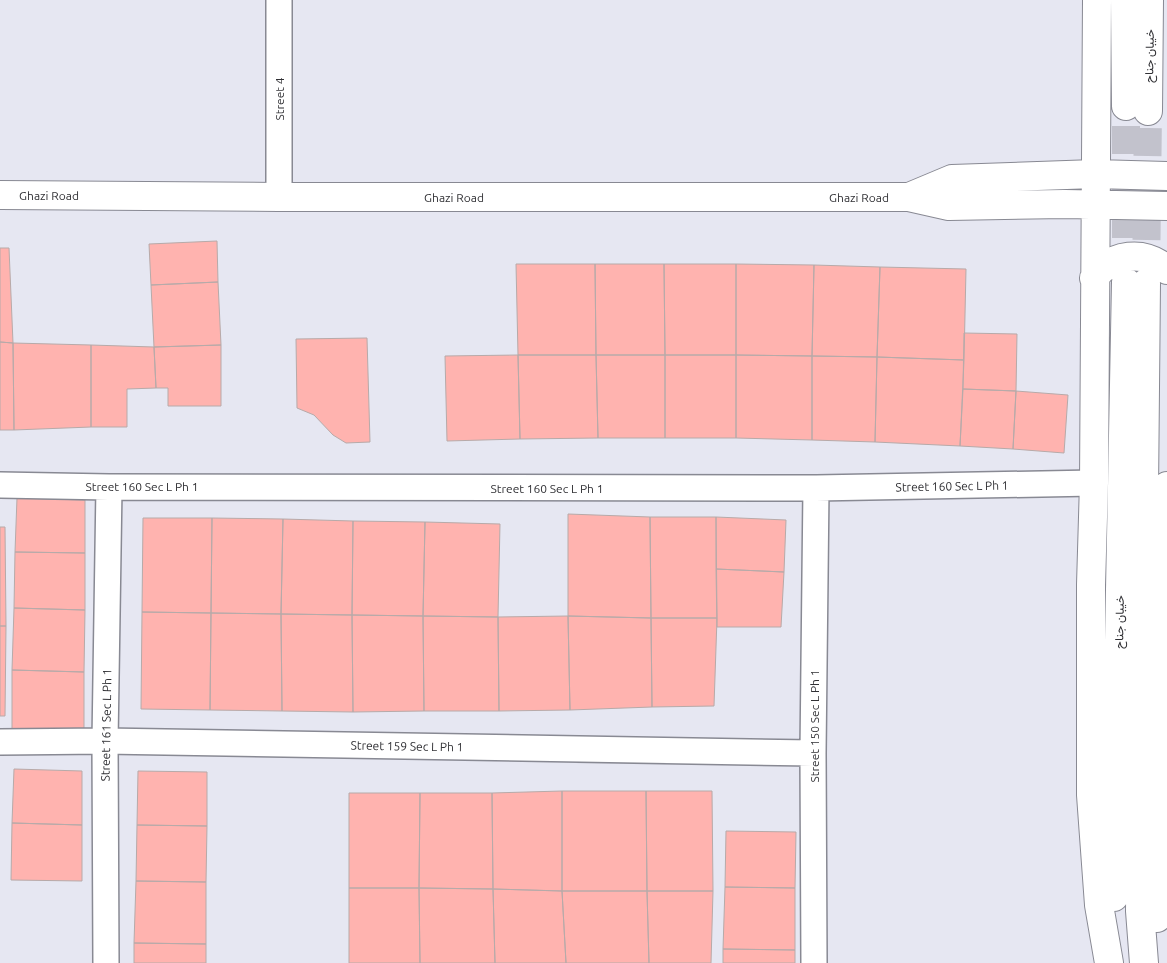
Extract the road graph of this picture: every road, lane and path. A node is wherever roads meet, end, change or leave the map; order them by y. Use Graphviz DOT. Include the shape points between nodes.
graph roads {
  1 [pos="279,0"];
  2 [pos="1097,0"];
  3 [pos="1125,0"];
  4 [pos="1149,0"];
  5 [pos="1096,102"];
  6 [pos="1147,110"];
  7 [pos="1095,174"];
  8 [pos="1167,176"];
  9 [pos="0,195"];
  10 [pos="279,197"];
  11 [pos="909,197"];
  12 [pos="1094,204"];
  13 [pos="1167,206"];
  14 [pos="1094,278"];
  15 [pos="1146,278"];
  16 [pos="1094,483"];
  17 [pos="0,485"];
  18 [pos="109,486"];
  19 [pos="1167,486"];
  20 [pos="816,488"];
  21 [pos="1167,492"];
  22 [pos="105,741"];
  23 [pos="0,742"];
  24 [pos="813,753"];
  25 [pos="106,963"];
  26 [pos="814,963"];
  27 [pos="1109,963"];
  28 [pos="1146,963"];
  1 -- 10 [label="street, Street 4"];
  2 -- 5 [label="main road"];
  3 -- 6 [label="main road, خیبان جناح"];
  4 -- 6 [label="main road, خیبان جناح"];
  5 -- 6 [label="main road" via="1112,118 1133,125 1156,120"];
  5 -- 7 [label="main road"];
  7 -- 8 [label="main road, Ghazi Road"];
  7 -- 11 [label="main road, Ghazi Road" via="952,179"];
  7 -- 12 [label="main road"];
  9 -- 10 [label="main road, Ghazi Road"];
  10 -- 11 [label="main road, Ghazi Road"];
  11 -- 12 [label="main road, Ghazi Road" via="949,206"];
  12 -- 13 [label="main road, Ghazi Road"];
  12 -- 14 [label="main road"];
  14 -- 15 [label="main road" via="1112,261 1128,256 1152,260"];
  14 -- 16 [label="main road"];
  15 -- 27 [label="main road, خیبان جناح"];
  15 -- 28 [label="main road, خیبان جناح" via="1140,911"];
  16 -- 20 [label="street, Street 160 Sec L Ph 1"];
  16 -- 27 [label="main road" via="1091,796 1099,905"];
  17 -- 18 [label="street, Street 160 Sec L Ph 1"];
  18 -- 20 [label="street, Street 160 Sec L Ph 1"];
  18 -- 22 [label="street, Street 161 Sec L Ph 1"];
  19 -- 21 [label="main road"];
  20 -- 24 [label="street, Street 150 Sec L Ph 1"];
  21 -- 28 [label="main road" via="1165,761 1158,915"];
  22 -- 23 [label="street, Street 159 Sec L Ph 1"];
  22 -- 24 [label="street, Street 159 Sec L Ph 1"];
  22 -- 25 [label="street, Street 161 Sec L Ph 1"];
  24 -- 26 [label="street, Street 150 Sec L Ph 1"];
}
